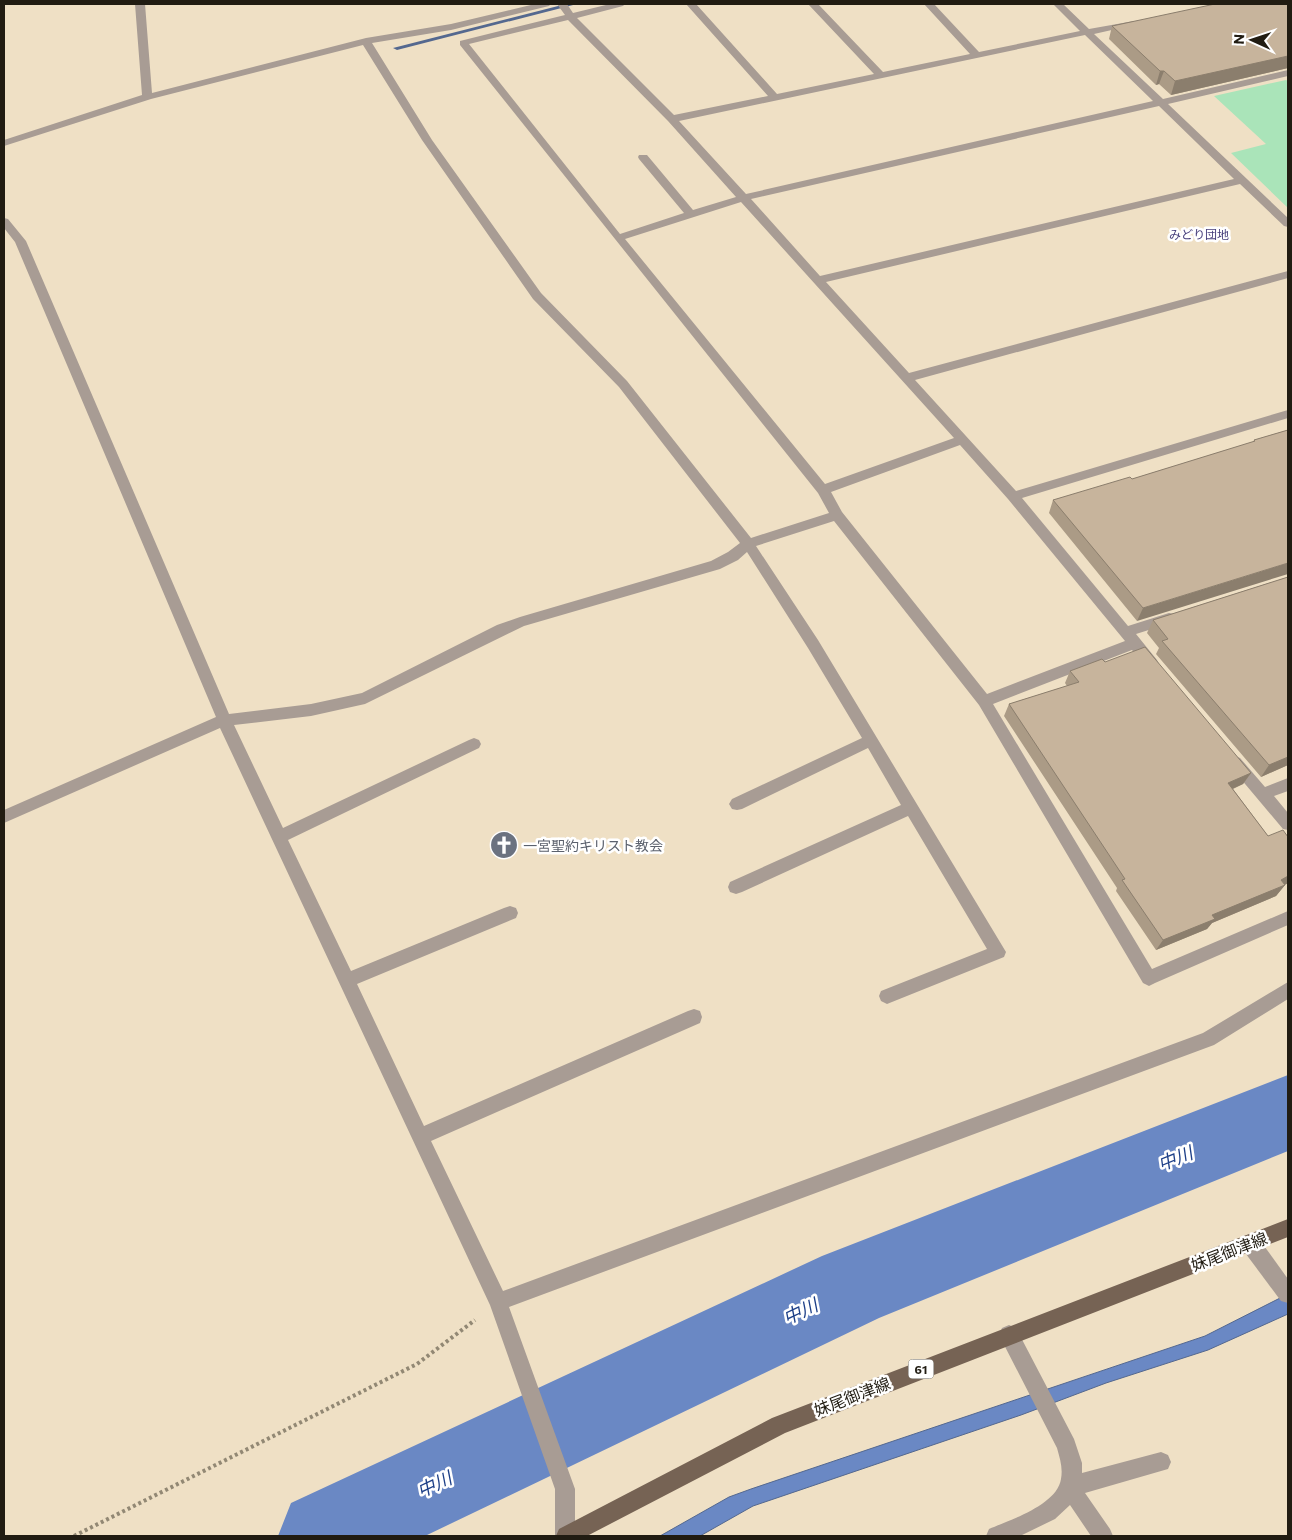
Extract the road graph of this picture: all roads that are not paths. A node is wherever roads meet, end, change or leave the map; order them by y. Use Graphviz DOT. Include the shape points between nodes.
graph roads {
  1 [pos="140,4"];
  2 [pos="546,4"];
  3 [pos="562,4"];
  4 [pos="620,4"];
  5 [pos="691,4"];
  6 [pos="813,4"];
  7 [pos="930,4"];
  8 [pos="1058,4"];
  9 [pos="571,16"];
  10 [pos="1145,20"];
  11 [pos="1090,33"];
  12 [pos="366,41"];
  13 [pos="978,56"];
  14 [pos="1288,73"];
  15 [pos="882,76"];
  16 [pos="147,97"];
  17 [pos="776,98"];
  18 [pos="1161,103"];
  19 [pos="672,120"];
  20 [pos="4,143"];
  21 [pos="643,157"];
  22 [pos="1242,180"];
  23 [pos="743,198"];
  24 [pos="691,215"];
  25 [pos="4,221"];
  26 [pos="1288,224"];
  27 [pos="618,238"];
  28 [pos="1288,274"];
  29 [pos="818,280"];
  30 [pos="906,378"];
  31 [pos="1288,414"];
  32 [pos="962,440"];
  33 [pos="823,490"];
  34 [pos="1013,496"];
  35 [pos="837,515"];
  36 [pos="748,544"];
  37 [pos="1180,615"];
  38 [pos="1130,637"];
  39 [pos="1160,673"];
  40 [pos="984,702"];
  41 [pos="224,720"];
  42 [pos="871,740"];
  43 [pos="474,744"];
  44 [pos="1224,748"];
  45 [pos="1288,784"];
  46 [pos="1263,794"];
  47 [pos="737,804"];
  48 [pos="912,807"];
  49 [pos="4,817"];
  50 [pos="1288,824"];
  51 [pos="279,837"];
  52 [pos="736,887"];
  53 [pos="510,913"];
  54 [pos="1288,918"];
  55 [pos="346,981"];
  56 [pos="1288,990"];
  57 [pos="887,996"];
  58 [pos="694,1017"];
  59 [pos="420,1137"];
  60 [pos="1288,1228"];
  61 [pos="1250,1243"];
  62 [pos="1288,1294"];
  63 [pos="498,1302"];
  64 [pos="1008,1334"];
  65 [pos="1161,1462"];
  66 [pos="1069,1487"];
  67 [pos="566,1536"];
  68 [pos="996,1536"];
  69 [pos="1103,1536"];
  1 -- 16 [label="street"];
  2 -- 12 [label="street" via="451,27"];
  3 -- 9 [label="street"];
  4 -- 9 [label="street"];
  5 -- 17 [label="street"];
  6 -- 15 [label="street"];
  7 -- 13 [label="street"];
  8 -- 11 [label="street"];
  9 -- 19 [label="street"];
  9 -- 27 [label="street" via="463,44"];
  10 -- 11 [label="street"];
  11 -- 13 [label="street"];
  11 -- 18 [label="street"];
  12 -- 16 [label="street"];
  12 -- 36 [label="street" via="427,140 537,296 623,384"];
  13 -- 15 [label="street"];
  14 -- 18 [label="street"];
  15 -- 17 [label="street"];
  16 -- 20 [label="street"];
  17 -- 19 [label="street"];
  18 -- 22 [label="street"];
  18 -- 23 [label="street"];
  19 -- 23 [label="street"];
  21 -- 24 [label="street"];
  22 -- 26 [label="street"];
  22 -- 29 [label="street"];
  23 -- 24 [label="street"];
  23 -- 29 [label="street"];
  24 -- 27 [label="street"];
  25 -- 41 [label="street" via="20,241"];
  27 -- 33 [label="street"];
  28 -- 30 [label="street"];
  29 -- 30 [label="street"];
  30 -- 32 [label="street"];
  31 -- 34 [label="street"];
  32 -- 33 [label="street"];
  32 -- 34 [label="street"];
  33 -- 35 [label="street"];
  34 -- 38 [label="street"];
  35 -- 36 [label="street"];
  35 -- 40 [label="street"];
  36 -- 41 [label="street" via="734,556 715,565 502,628 365,698 312,710"];
  36 -- 42 [label="street"];
  37 -- 38 [label="street"];
  38 -- 39 [label="street"];
  38 -- 40 [label="street"];
  40 -- 54 [label="street" via="1148,978"];
  41 -- 49 [label="street"];
  41 -- 51 [label="street"];
  42 -- 47 [label="street"];
  42 -- 48 [label="street"];
  43 -- 51 [label="street"];
  44 -- 46 [label="street"];
  45 -- 46 [label="street"];
  46 -- 50 [label="street"];
  48 -- 52 [label="street"];
  48 -- 57 [label="street" via="998,952"];
  51 -- 55 [label="street"];
  53 -- 55 [label="street"];
  55 -- 59 [label="street"];
  56 -- 63 [label="street" via="1208,1039"];
  58 -- 59 [label="street"];
  59 -- 63 [label="street"];
  60 -- 61 [label="main road, 妹尾御津線 / 61"];
  61 -- 62 [label="street"];
  61 -- 64 [label="main road, 妹尾御津線 / 61"];
  63 -- 67 [label="street" via="565,1489"];
  64 -- 66 [label="street" via="1067,1446 1072,1466"];
  64 -- 67 [label="main road, 妹尾御津線 / 61" via="779,1425"];
  65 -- 66 [label="street"];
  66 -- 68 [label="street" via="1062,1502 1048,1513"];
  66 -- 69 [label="street"];
}
